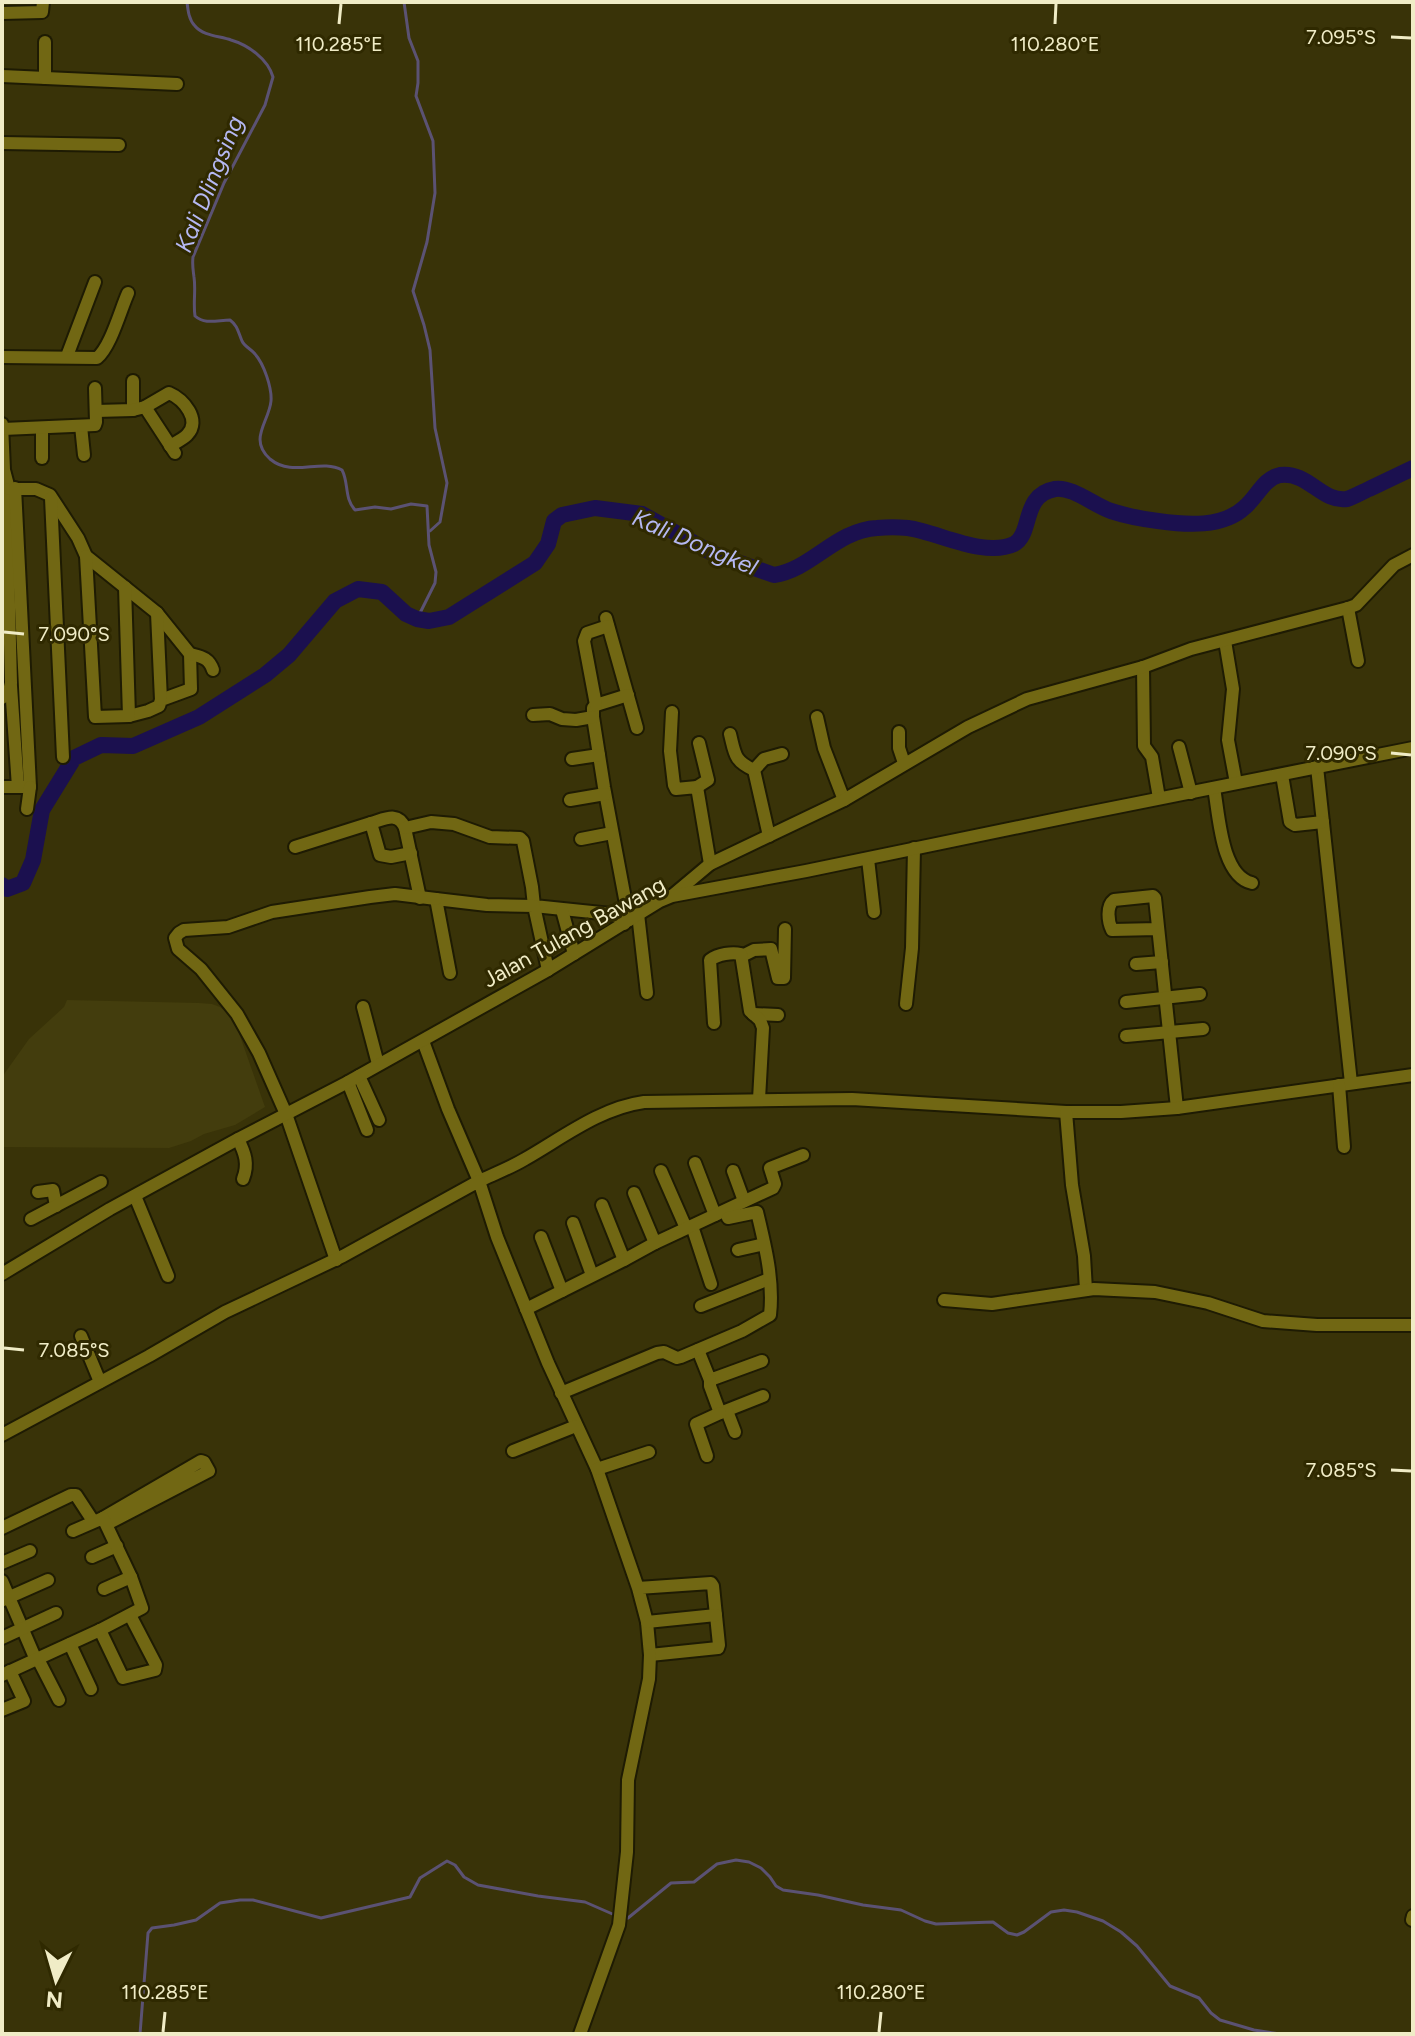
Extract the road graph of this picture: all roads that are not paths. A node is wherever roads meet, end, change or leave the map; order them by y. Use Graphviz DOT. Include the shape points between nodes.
graph roads {
  1 [pos="43,2"];
  2 [pos="2,13"];
  3 [pos="45,42"];
  4 [pos="2,76"];
  5 [pos="45,78"];
  6 [pos="177,84"];
  7 [pos="2,143"];
  8 [pos="119,145"];
  9 [pos="95,282"];
  10 [pos="128,293"];
  11 [pos="67,356"];
  12 [pos="2,357"];
  13 [pos="133,381"];
  14 [pos="95,388"];
  15 [pos="139,409"];
  16 [pos="96,411"];
  17 [pos="2,426"];
  18 [pos="81,426"];
  19 [pos="42,428"];
  20 [pos="84,455"];
  21 [pos="42,458"];
  22 [pos="12,488"];
  23 [pos="50,495"];
  24 [pos="1413,555"];
  25 [pos="86,556"];
  26 [pos="5,565"];
  27 [pos="125,587"];
  28 [pos="1348,608"];
  29 [pos="157,613"];
  30 [pos="1225,641"];
  31 [pos="190,654"];
  32 [pos="1358,661"];
  33 [pos="1143,667"];
  34 [pos="213,670"];
  35 [pos="11,683"];
  36 [pos="628,695"];
  37 [pos="2,698"];
  38 [pos="161,700"];
  39 [pos="595,711"];
  40 [pos="672,712"];
  41 [pos="533,715"];
  42 [pos="129,716"];
  43 [pos="817,717"];
  44 [pos="637,728"];
  45 [pos="899,732"];
  46 [pos="730,734"];
  47 [pos="699,743"];
  48 [pos="1179,747"];
  49 [pos="1413,748"];
  50 [pos="782,754"];
  51 [pos="599,755"];
  52 [pos="63,757"];
  53 [pos="572,759"];
  54 [pos="904,763"];
  55 [pos="1317,767"];
  56 [pos="754,770"];
  57 [pos="1282,775"];
  58 [pos="1236,783"];
  59 [pos="2,787"];
  60 [pos="24,787"];
  61 [pos="697,787"];
  62 [pos="1214,788"];
  63 [pos="1191,793"];
  64 [pos="605,794"];
  65 [pos="1159,798"];
  66 [pos="570,800"];
  67 [pos="844,800"];
  68 [pos="27,809"];
  69 [pos="1323,822"];
  70 [pos="371,823"];
  71 [pos="405,828"];
  72 [pos="612,833"];
  73 [pos="769,836"];
  74 [pos="581,839"];
  75 [pos="295,847"];
  76 [pos="914,848"];
  77 [pos="411,853"];
  78 [pos="868,859"];
  79 [pos="710,864"];
  80 [pos="1252,883"];
  81 [pos="672,896"];
  82 [pos="420,898"];
  83 [pos="436,899"];
  84 [pos="534,906"];
  85 [pos="562,910"];
  86 [pos="874,912"];
  87 [pos="630,920"];
  88 [pos="785,929"];
  89 [pos="1158,929"];
  90 [pos="574,954"];
  91 [pos="742,956"];
  92 [pos="1162,962"];
  93 [pos="1136,964"];
  94 [pos="548,970"];
  95 [pos="450,973"];
  96 [pos="647,993"];
  97 [pos="1200,994"];
  98 [pos="1166,998"];
  99 [pos="1126,1002"];
  100 [pos="906,1004"];
  101 [pos="363,1007"];
  102 [pos="753,1014"];
  103 [pos="778,1015"];
  104 [pos="714,1023"];
  105 [pos="1203,1029"];
  106 [pos="1169,1032"];
  107 [pos="1126,1036"];
  108 [pos="423,1041"];
  109 [pos="378,1064"];
  110 [pos="1413,1075"];
  111 [pos="354,1079"];
  112 [pos="1345,1084"];
  113 [pos="759,1099"];
  114 [pos="1177,1108"];
  115 [pos="1066,1112"];
  116 [pos="286,1114"];
  117 [pos="379,1120"];
  118 [pos="367,1130"];
  119 [pos="238,1139"];
  120 [pos="1344,1147"];
  121 [pos="803,1155"];
  122 [pos="695,1163"];
  123 [pos="661,1171"];
  124 [pos="733,1171"];
  125 [pos="243,1179"];
  126 [pos="479,1181"];
  127 [pos="101,1182"];
  128 [pos="38,1192"];
  129 [pos="634,1193"];
  130 [pos="135,1196"];
  131 [pos="744,1201"];
  132 [pos="602,1205"];
  133 [pos="56,1206"];
  134 [pos="722,1216"];
  135 [pos="31,1219"];
  136 [pos="573,1223"];
  137 [pos="689,1227"];
  138 [pos="541,1237"];
  139 [pos="655,1243"];
  140 [pos="764,1244"];
  141 [pos="738,1250"];
  142 [pos="336,1260"];
  143 [pos="624,1260"];
  144 [pos="2,1274"];
  145 [pos="592,1275"];
  146 [pos="168,1276"];
  147 [pos="769,1279"];
  148 [pos="711,1284"];
  149 [pos="1086,1290"];
  150 [pos="562,1291"];
  151 [pos="944,1300"];
  152 [pos="701,1306"];
  153 [pos="526,1309"];
  154 [pos="1413,1325"];
  155 [pos="81,1336"];
  156 [pos="698,1350"];
  157 [pos="762,1361"];
  158 [pos="710,1380"];
  159 [pos="100,1382"];
  160 [pos="561,1393"];
  161 [pos="763,1396"];
  162 [pos="724,1412"];
  163 [pos="576,1426"];
  164 [pos="735,1432"];
  165 [pos="2,1435"];
  166 [pos="513,1451"];
  167 [pos="649,1452"];
  168 [pos="707,1456"];
  169 [pos="597,1469"];
  170 [pos="101,1521"];
  171 [pos="2,1528"];
  172 [pos="73,1531"];
  173 [pos="117,1546"];
  174 [pos="30,1551"];
  175 [pos="92,1557"];
  176 [pos="2,1563"];
  177 [pos="131,1577"];
  178 [pos="48,1580"];
  179 [pos="2,1581"];
  180 [pos="638,1588"];
  181 [pos="104,1589"];
  182 [pos="6,1599"];
  183 [pos="56,1613"];
  184 [pos="130,1615"];
  185 [pos="716,1615"];
  186 [pos="647,1622"];
  187 [pos="22,1629"];
  188 [pos="100,1630"];
  189 [pos="2,1638"];
  190 [pos="70,1644"];
  191 [pos="650,1655"];
  192 [pos="37,1659"];
  193 [pos="6,1673"];
  194 [pos="91,1689"];
  195 [pos="59,1700"];
  196 [pos="2,1710"];
  197 [pos="580,2034"];
  1 -- 2 [label="street" via="42,12"];
  3 -- 5 [label="street"];
  4 -- 5 [label="street"];
  5 -- 6 [label="street"];
  7 -- 8 [label="street"];
  9 -- 11 [label="street"];
  10 -- 11 [label="street" via="101,355"];
  11 -- 12 [label="street"];
  13 -- 15 [label="street"];
  14 -- 16 [label="street"];
  15 -- 15 [label="street" via="172,450 190,432 191,412 174,395"];
  15 -- 16 [label="street"];
  16 -- 18 [label="street" via="95,425"];
  17 -- 19 [label="street"];
  17 -- 22 [label="street" via="4,470"];
  18 -- 19 [label="street"];
  18 -- 20 [label="street"];
  19 -- 21 [label="street"];
  22 -- 23 [label="street"];
  22 -- 26 [label="street"];
  22 -- 60 [label="street"];
  23 -- 25 [label="street"];
  23 -- 52 [label="street"];
  24 -- 28 [label="street" via="1394,565"];
  25 -- 27 [label="street"];
  25 -- 42 [label="street" via="95,717"];
  26 -- 35 [label="street"];
  27 -- 29 [label="street"];
  27 -- 42 [label="street"];
  28 -- 30 [label="street"];
  28 -- 32 [label="street"];
  29 -- 31 [label="street"];
  29 -- 38 [label="street"];
  30 -- 33 [label="street"];
  30 -- 58 [label="street" via="1233,689 1228,740"];
  31 -- 34 [label="street" via="206,658"];
  31 -- 38 [label="street" via="191,689"];
  33 -- 54 [label="street" via="1027,699"];
  33 -- 65 [label="street" via="1144,746 1152,757"];
  35 -- 37 [label="street"];
  35 -- 60 [label="street"];
  36 -- 39 [label="street"];
  36 -- 39 [label="street" via="607,622 587,633 584,641"];
  36 -- 44 [label="street"];
  38 -- 42 [label="street" via="159,706"];
  39 -- 41 [label="street" via="571,720"];
  39 -- 51 [label="street"];
  40 -- 61 [label="street" via="674,785 679,790"];
  43 -- 67 [label="street"];
  45 -- 54 [label="street"];
  46 -- 56 [label="street" via="740,763"];
  47 -- 61 [label="street" via="708,780"];
  48 -- 63 [label="street"];
  49 -- 55 [label="street, Jalan Tulang Bawang"];
  50 -- 56 [label="street" via="764,759"];
  51 -- 53 [label="street"];
  51 -- 64 [label="street"];
  54 -- 67 [label="street"];
  55 -- 57 [label="street, Jalan Tulang Bawang"];
  55 -- 69 [label="street"];
  56 -- 73 [label="street"];
  57 -- 58 [label="street, Jalan Tulang Bawang"];
  57 -- 69 [label="street" via="1290,822"];
  58 -- 62 [label="street, Jalan Tulang Bawang"];
  59 -- 60 [label="street"];
  60 -- 68 [label="street"];
  61 -- 79 [label="street"];
  62 -- 63 [label="street, Jalan Tulang Bawang"];
  62 -- 80 [label="street" via="1227,859 1234,872"];
  63 -- 65 [label="street, Jalan Tulang Bawang"];
  64 -- 66 [label="street"];
  64 -- 72 [label="street"];
  65 -- 76 [label="street, Jalan Tulang Bawang"];
  67 -- 73 [label="street"];
  69 -- 112 [label="street"];
  70 -- 71 [label="street" via="398,818"];
  70 -- 75 [label="street"];
  70 -- 77 [label="street" via="380,855"];
  71 -- 77 [label="street"];
  71 -- 84 [label="street" via="454,824 490,837 520,838"];
  72 -- 74 [label="street"];
  72 -- 87 [label="street"];
  73 -- 79 [label="street"];
  76 -- 78 [label="street, Jalan Tulang Bawang"];
  76 -- 100 [label="street"];
  77 -- 82 [label="street"];
  78 -- 81 [label="street, Jalan Tulang Bawang"];
  78 -- 86 [label="street"];
  79 -- 81 [label="street"];
  81 -- 87 [label="street, Jalan Tulang Bawang"];
  82 -- 83 [label="street"];
  82 -- 116 [label="street" via="395,894 272,912 228,927 184,930 175,938 178,949 237,1014"];
  83 -- 84 [label="street"];
  83 -- 95 [label="street"];
  84 -- 85 [label="street"];
  84 -- 94 [label="street"];
  85 -- 87 [label="street"];
  85 -- 90 [label="street"];
  87 -- 90 [label="street, Jalan Tulang Bawang"];
  87 -- 96 [label="street"];
  88 -- 91 [label="street" via="777,948"];
  89 -- 89 [label="street" via="1159,896 1112,900 1110,925 1115,931"];
  89 -- 92 [label="street"];
  90 -- 94 [label="street, Jalan Tulang Bawang"];
  91 -- 102 [label="street"];
  91 -- 104 [label="street" via="710,960"];
  92 -- 93 [label="street"];
  92 -- 98 [label="street"];
  94 -- 108 [label="street, Jalan Tulang Bawang"];
  97 -- 98 [label="street"];
  98 -- 99 [label="street"];
  98 -- 106 [label="street"];
  101 -- 109 [label="street"];
  102 -- 103 [label="street"];
  102 -- 113 [label="street" via="763,1028"];
  105 -- 106 [label="street"];
  106 -- 107 [label="street"];
  106 -- 114 [label="street"];
  108 -- 109 [label="street, Jalan Tulang Bawang"];
  108 -- 126 [label="street"];
  109 -- 111 [label="street, Jalan Tulang Bawang"];
  110 -- 112 [label="street"];
  111 -- 116 [label="street, Jalan Tulang Bawang"];
  111 -- 117 [label="street"];
  111 -- 118 [label="street"];
  112 -- 114 [label="street"];
  112 -- 120 [label="street"];
  113 -- 115 [label="street"];
  113 -- 126 [label="street" via="627,1104"];
  114 -- 115 [label="street"];
  115 -- 149 [label="street"];
  116 -- 119 [label="street, Jalan Tulang Bawang"];
  116 -- 142 [label="street"];
  119 -- 125 [label="street" via="247,1165"];
  119 -- 130 [label="street, Jalan Tulang Bawang"];
  121 -- 131 [label="street" via="770,1168 775,1186"];
  122 -- 134 [label="street"];
  123 -- 137 [label="street"];
  124 -- 131 [label="street"];
  126 -- 142 [label="street"];
  126 -- 153 [label="street"];
  127 -- 133 [label="street"];
  128 -- 133 [label="street" via="53,1190"];
  129 -- 139 [label="street"];
  130 -- 144 [label="street, Jalan Tulang Bawang"];
  130 -- 146 [label="street"];
  131 -- 134 [label="street"];
  132 -- 143 [label="street"];
  133 -- 135 [label="street"];
  134 -- 137 [label="street"];
  134 -- 140 [label="street" via="757,1212"];
  136 -- 145 [label="street"];
  137 -- 139 [label="street"];
  137 -- 148 [label="street"];
  138 -- 150 [label="street"];
  139 -- 143 [label="street"];
  140 -- 141 [label="street"];
  140 -- 147 [label="street"];
  142 -- 159 [label="street" via="225,1312"];
  143 -- 145 [label="street"];
  145 -- 150 [label="street"];
  147 -- 152 [label="street"];
  147 -- 156 [label="street" via="770,1315"];
  149 -- 151 [label="street" via="992,1304"];
  149 -- 154 [label="street" via="1155,1292 1263,1321"];
  150 -- 153 [label="street"];
  153 -- 160 [label="street"];
  155 -- 159 [label="street"];
  156 -- 158 [label="street"];
  156 -- 160 [label="street" via="677,1358 657,1353"];
  157 -- 158 [label="street"];
  158 -- 162 [label="street"];
  159 -- 165 [label="street"];
  160 -- 163 [label="street"];
  161 -- 162 [label="street"];
  162 -- 164 [label="street"];
  162 -- 168 [label="street" via="696,1424"];
  163 -- 166 [label="street"];
  163 -- 169 [label="street"];
  167 -- 169 [label="street"];
  169 -- 180 [label="street"];
  170 -- 170 [label="street" via="209,1472 209,1471 201,1461"];
  170 -- 171 [label="street" via="71,1495"];
  170 -- 172 [label="street"];
  170 -- 173 [label="street"];
  173 -- 175 [label="street"];
  173 -- 177 [label="street"];
  174 -- 176 [label="street"];
  177 -- 181 [label="street"];
  177 -- 184 [label="street" via="142,1608"];
  178 -- 182 [label="street"];
  179 -- 182 [label="street"];
  180 -- 185 [label="street" via="711,1583"];
  180 -- 186 [label="street"];
  182 -- 187 [label="street"];
  183 -- 187 [label="street"];
  184 -- 188 [label="street"];
  184 -- 188 [label="street" via="155,1670 123,1678"];
  185 -- 186 [label="street"];
  185 -- 191 [label="street" via="718,1648"];
  186 -- 191 [label="street"];
  187 -- 189 [label="street"];
  187 -- 192 [label="street"];
  188 -- 190 [label="street"];
  190 -- 192 [label="street"];
  190 -- 194 [label="street"];
  191 -- 197 [label="street" via="628,1780 620,1919"];
  192 -- 193 [label="street"];
  192 -- 195 [label="street"];
  193 -- 196 [label="street" via="26,1707"];
}
